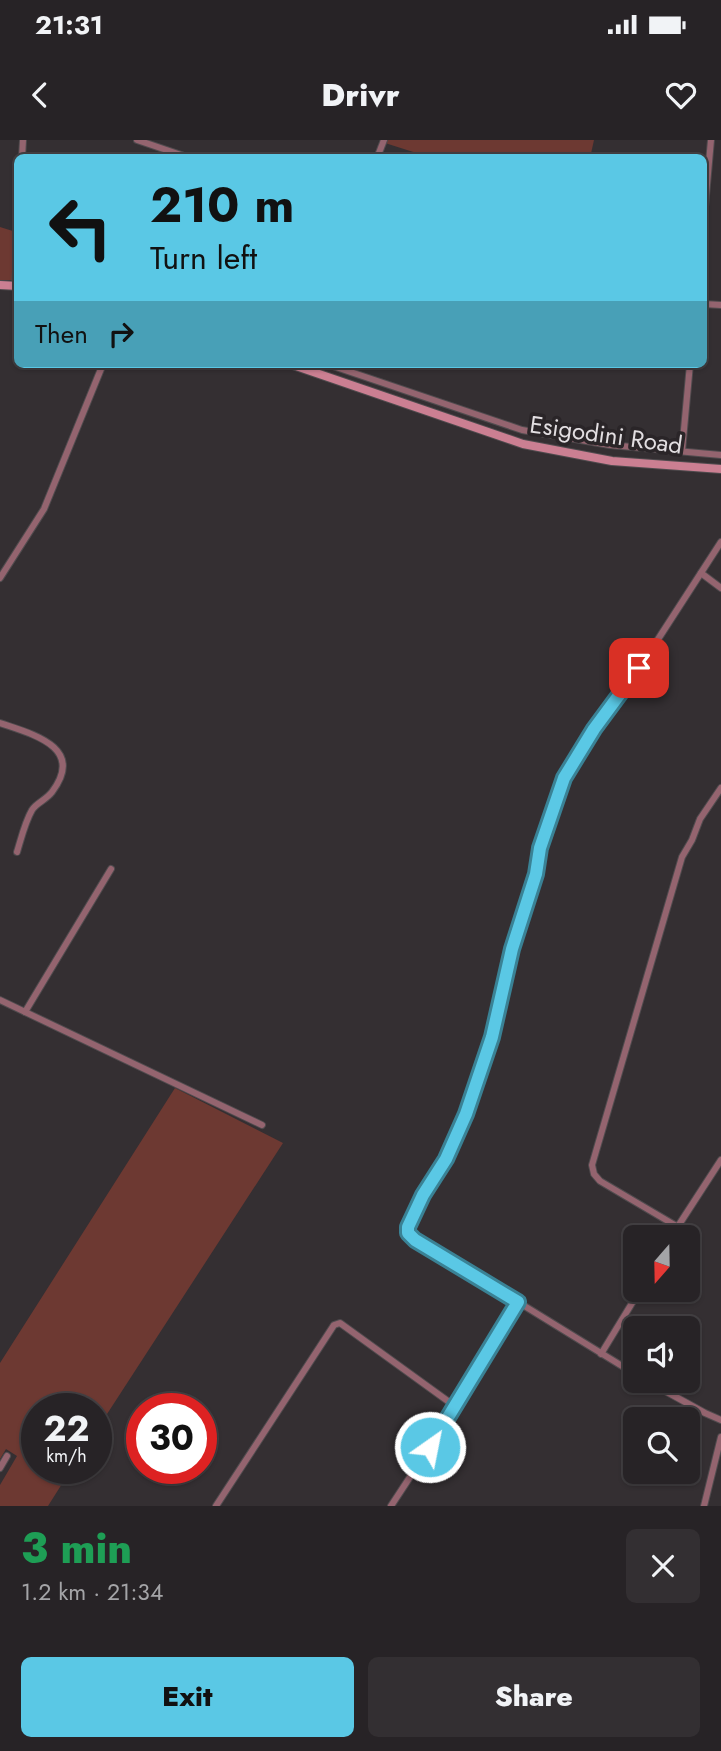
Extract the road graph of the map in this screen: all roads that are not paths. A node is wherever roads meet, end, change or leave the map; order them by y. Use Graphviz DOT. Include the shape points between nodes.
graph roads {
  1 [pos="137,140"];
  2 [pos="165,140"];
  3 [pos="711,140"];
  4 [pos="163,148"];
  5 [pos="179,154"];
  6 [pos="707,185"];
  7 [pos="101,368"];
  8 [pos="301,368"];
  9 [pos="338,368"];
  10 [pos="690,368"];
  11 [pos="419,396"];
  12 [pos="415,408"];
  13 [pos="682,451"];
  14 [pos="719,455"];
  15 [pos="718,469"];
  16 [pos="721,542"];
  17 [pos="701,573"];
  18 [pos="0,578"];
  19 [pos="721,588"];
  20 [pos="0,723"];
  21 [pos="721,788"];
  22 [pos="17,852"];
  23 [pos="111,869"];
  24 [pos="0,1000"];
  25 [pos="25,1012"];
  26 [pos="262,1125"];
  27 [pos="721,1160"];
  28 [pos="675,1225"];
  29 [pos="679,1225"];
  30 [pos="518,1302"];
  31 [pos="633,1302"];
  32 [pos="601,1354"];
  33 [pos="623,1367"];
  34 [pos="669,1393"];
  35 [pos="456,1407"];
  36 [pos="721,1420"];
  37 [pos="721,1437"];
  38 [pos="7,1456"];
  39 [pos="0,1468"];
  40 [pos="216,1506"];
  41 [pos="391,1506"];
  42 [pos="704,1506"];
  1 -- 4 [label="street"];
  2 -- 4 [label="street"];
  3 -- 6 [label="street"];
  4 -- 5 [label="street"];
  7 -- 18 [label="street" via="44,509"];
  8 -- 12 [label="main road, Esigodini Road"];
  9 -- 11 [label="street"];
  10 -- 13 [label="street"];
  11 -- 12 [label="street"];
  11 -- 13 [label="street" via="522,430"];
  12 -- 15 [label="main road, Esigodini Road" via="558,452"];
  13 -- 14 [label="street"];
  14 -- 15 [label="street"];
  16 -- 17 [label="street"];
  17 -- 19 [label="street"];
  17 -- 30 [label="street" via="564,778 466,1114 408,1227 415,1240"];
  20 -- 22 [label="street" via="48,741 62,759 57,785 34,807"];
  21 -- 28 [label="street" via="682,857 592,1165 600,1181"];
  23 -- 25 [label="street"];
  24 -- 25 [label="street"];
  25 -- 26 [label="street"];
  27 -- 29 [label="street"];
  30 -- 32 [label="street"];
  30 -- 35 [label="street"];
  31 -- 32 [label="street"];
  32 -- 33 [label="street"];
  34 -- 36 [label="street"];
  35 -- 40 [label="street" via="340,1323 334,1325"];
  35 -- 41 [label="street"];
  37 -- 42 [label="street"];
  38 -- 39 [label="street"];
}
